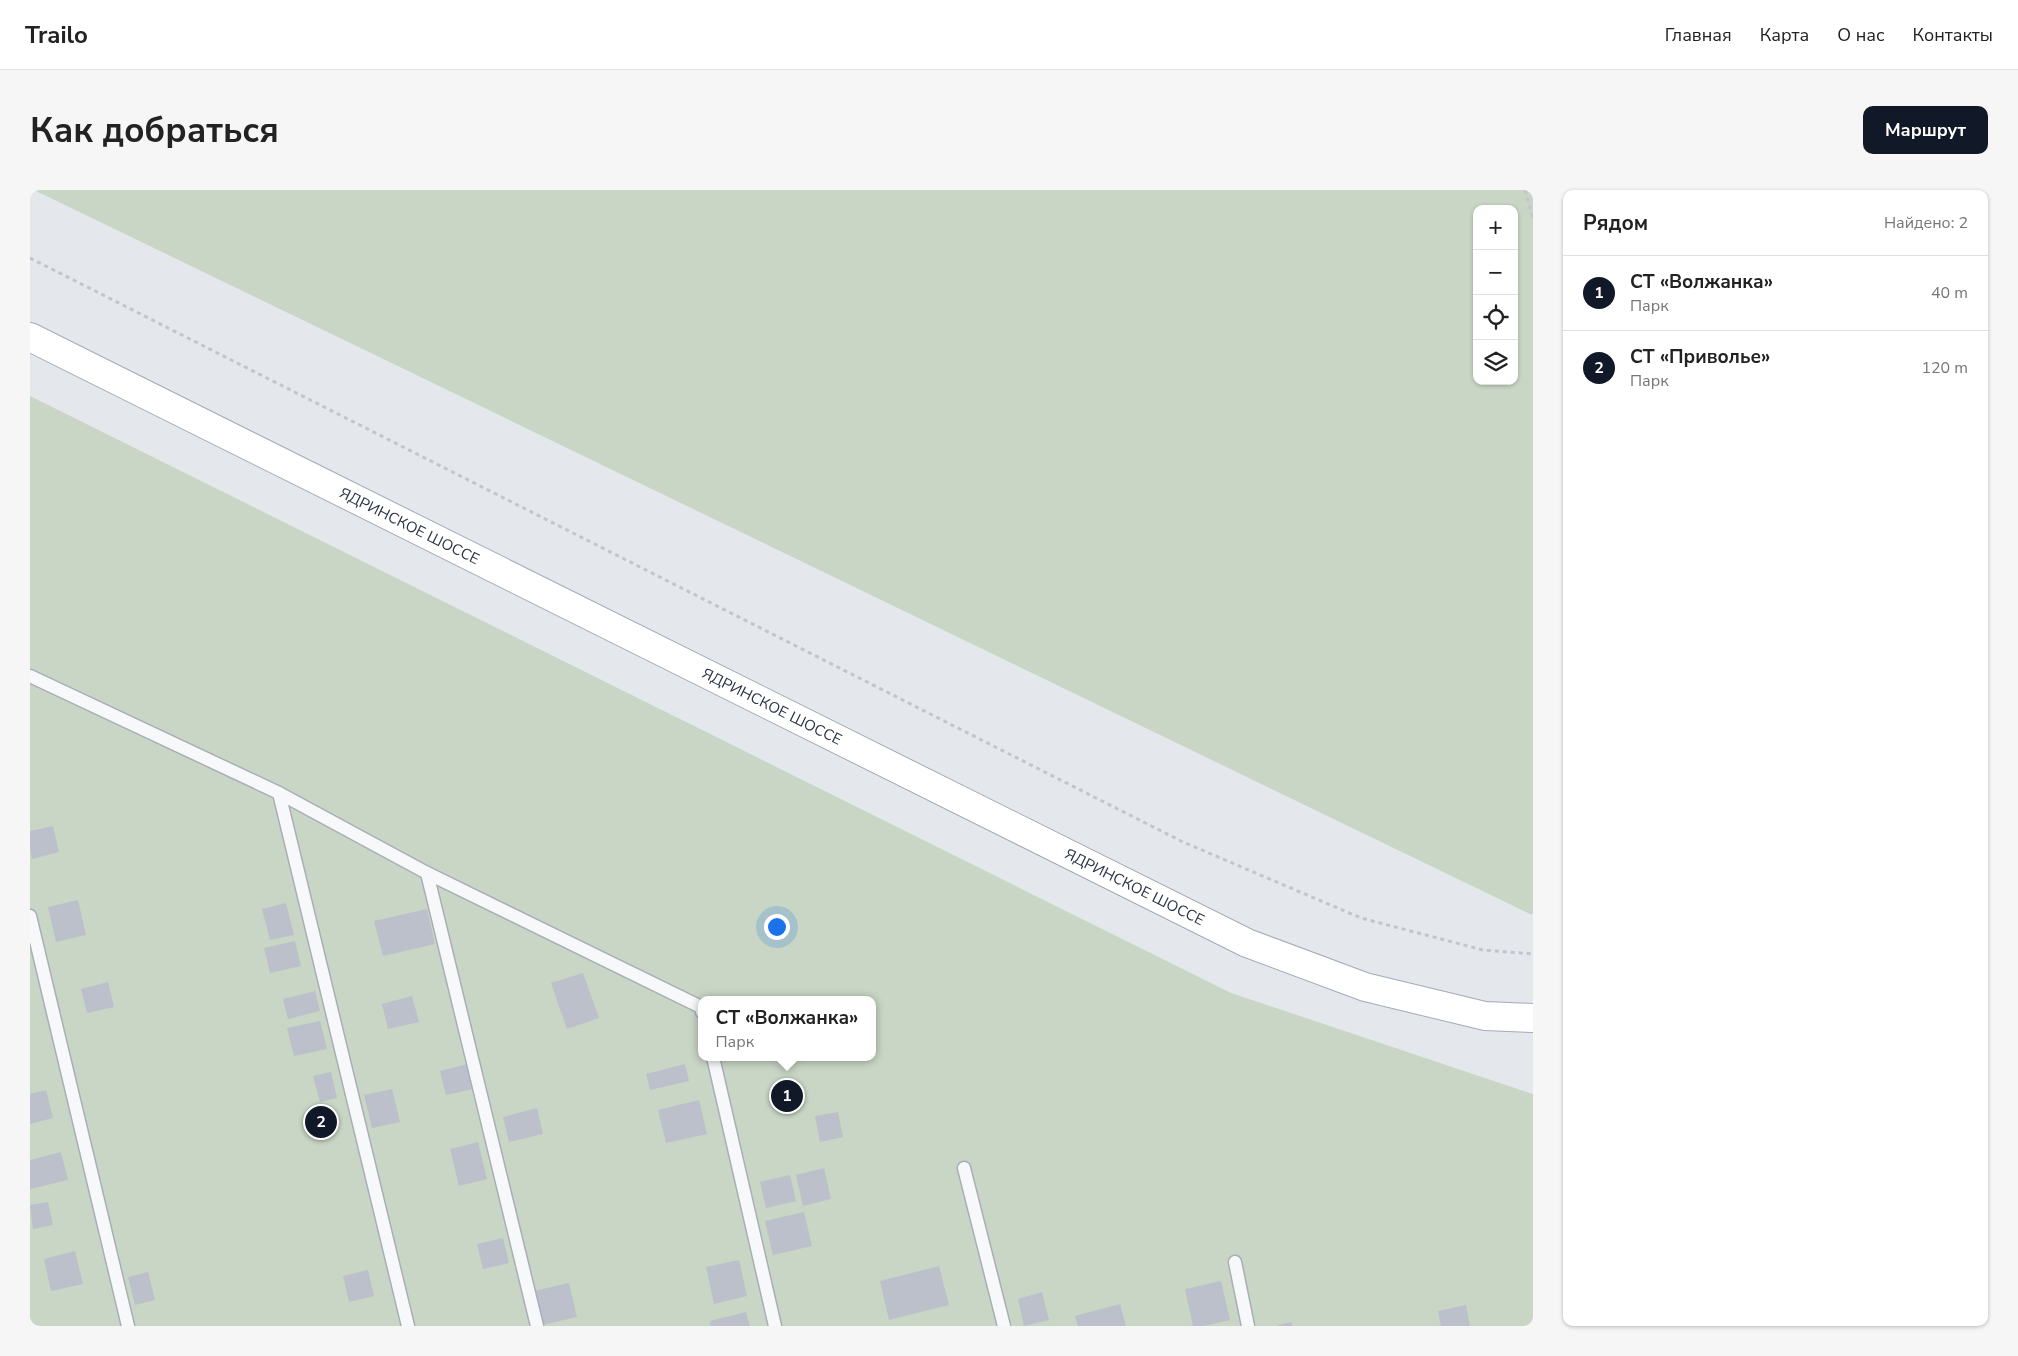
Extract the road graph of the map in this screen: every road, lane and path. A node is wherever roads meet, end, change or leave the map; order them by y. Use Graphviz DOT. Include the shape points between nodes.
graph roads {
  1 [pos="1525,190"];
  2 [pos="1533,218"];
  3 [pos="30,258"];
  4 [pos="30,337"];
  5 [pos="30,676"];
  6 [pos="279,793"];
  7 [pos="427,873"];
  8 [pos="30,916"];
  9 [pos="1533,954"];
  10 [pos="698,1006"];
  11 [pos="1533,1018"];
  12 [pos="713,1061"];
  13 [pos="964,1168"];
  14 [pos="1235,1262"];
  15 [pos="128,1326"];
  16 [pos="408,1326"];
  17 [pos="536,1326"];
  18 [pos="775,1326"];
  19 [pos="1004,1326"];
  20 [pos="1248,1326"];
  1 -- 2 [label="path"];
  3 -- 9 [label="path" via="1183,842 1361,918 1483,950"];
  4 -- 11 [label="main road, ЯДРИНСКОЕ ШОССЕ" via="1247,944 1365,988 1485,1016"];
  5 -- 6 [label="lane"];
  6 -- 7 [label="lane"];
  6 -- 16 [label="lane"];
  7 -- 10 [label="lane"];
  7 -- 17 [label="lane"];
  8 -- 15 [label="lane"];
  12 -- 18 [label="lane"];
  13 -- 19 [label="lane"];
  14 -- 20 [label="lane"];
}
